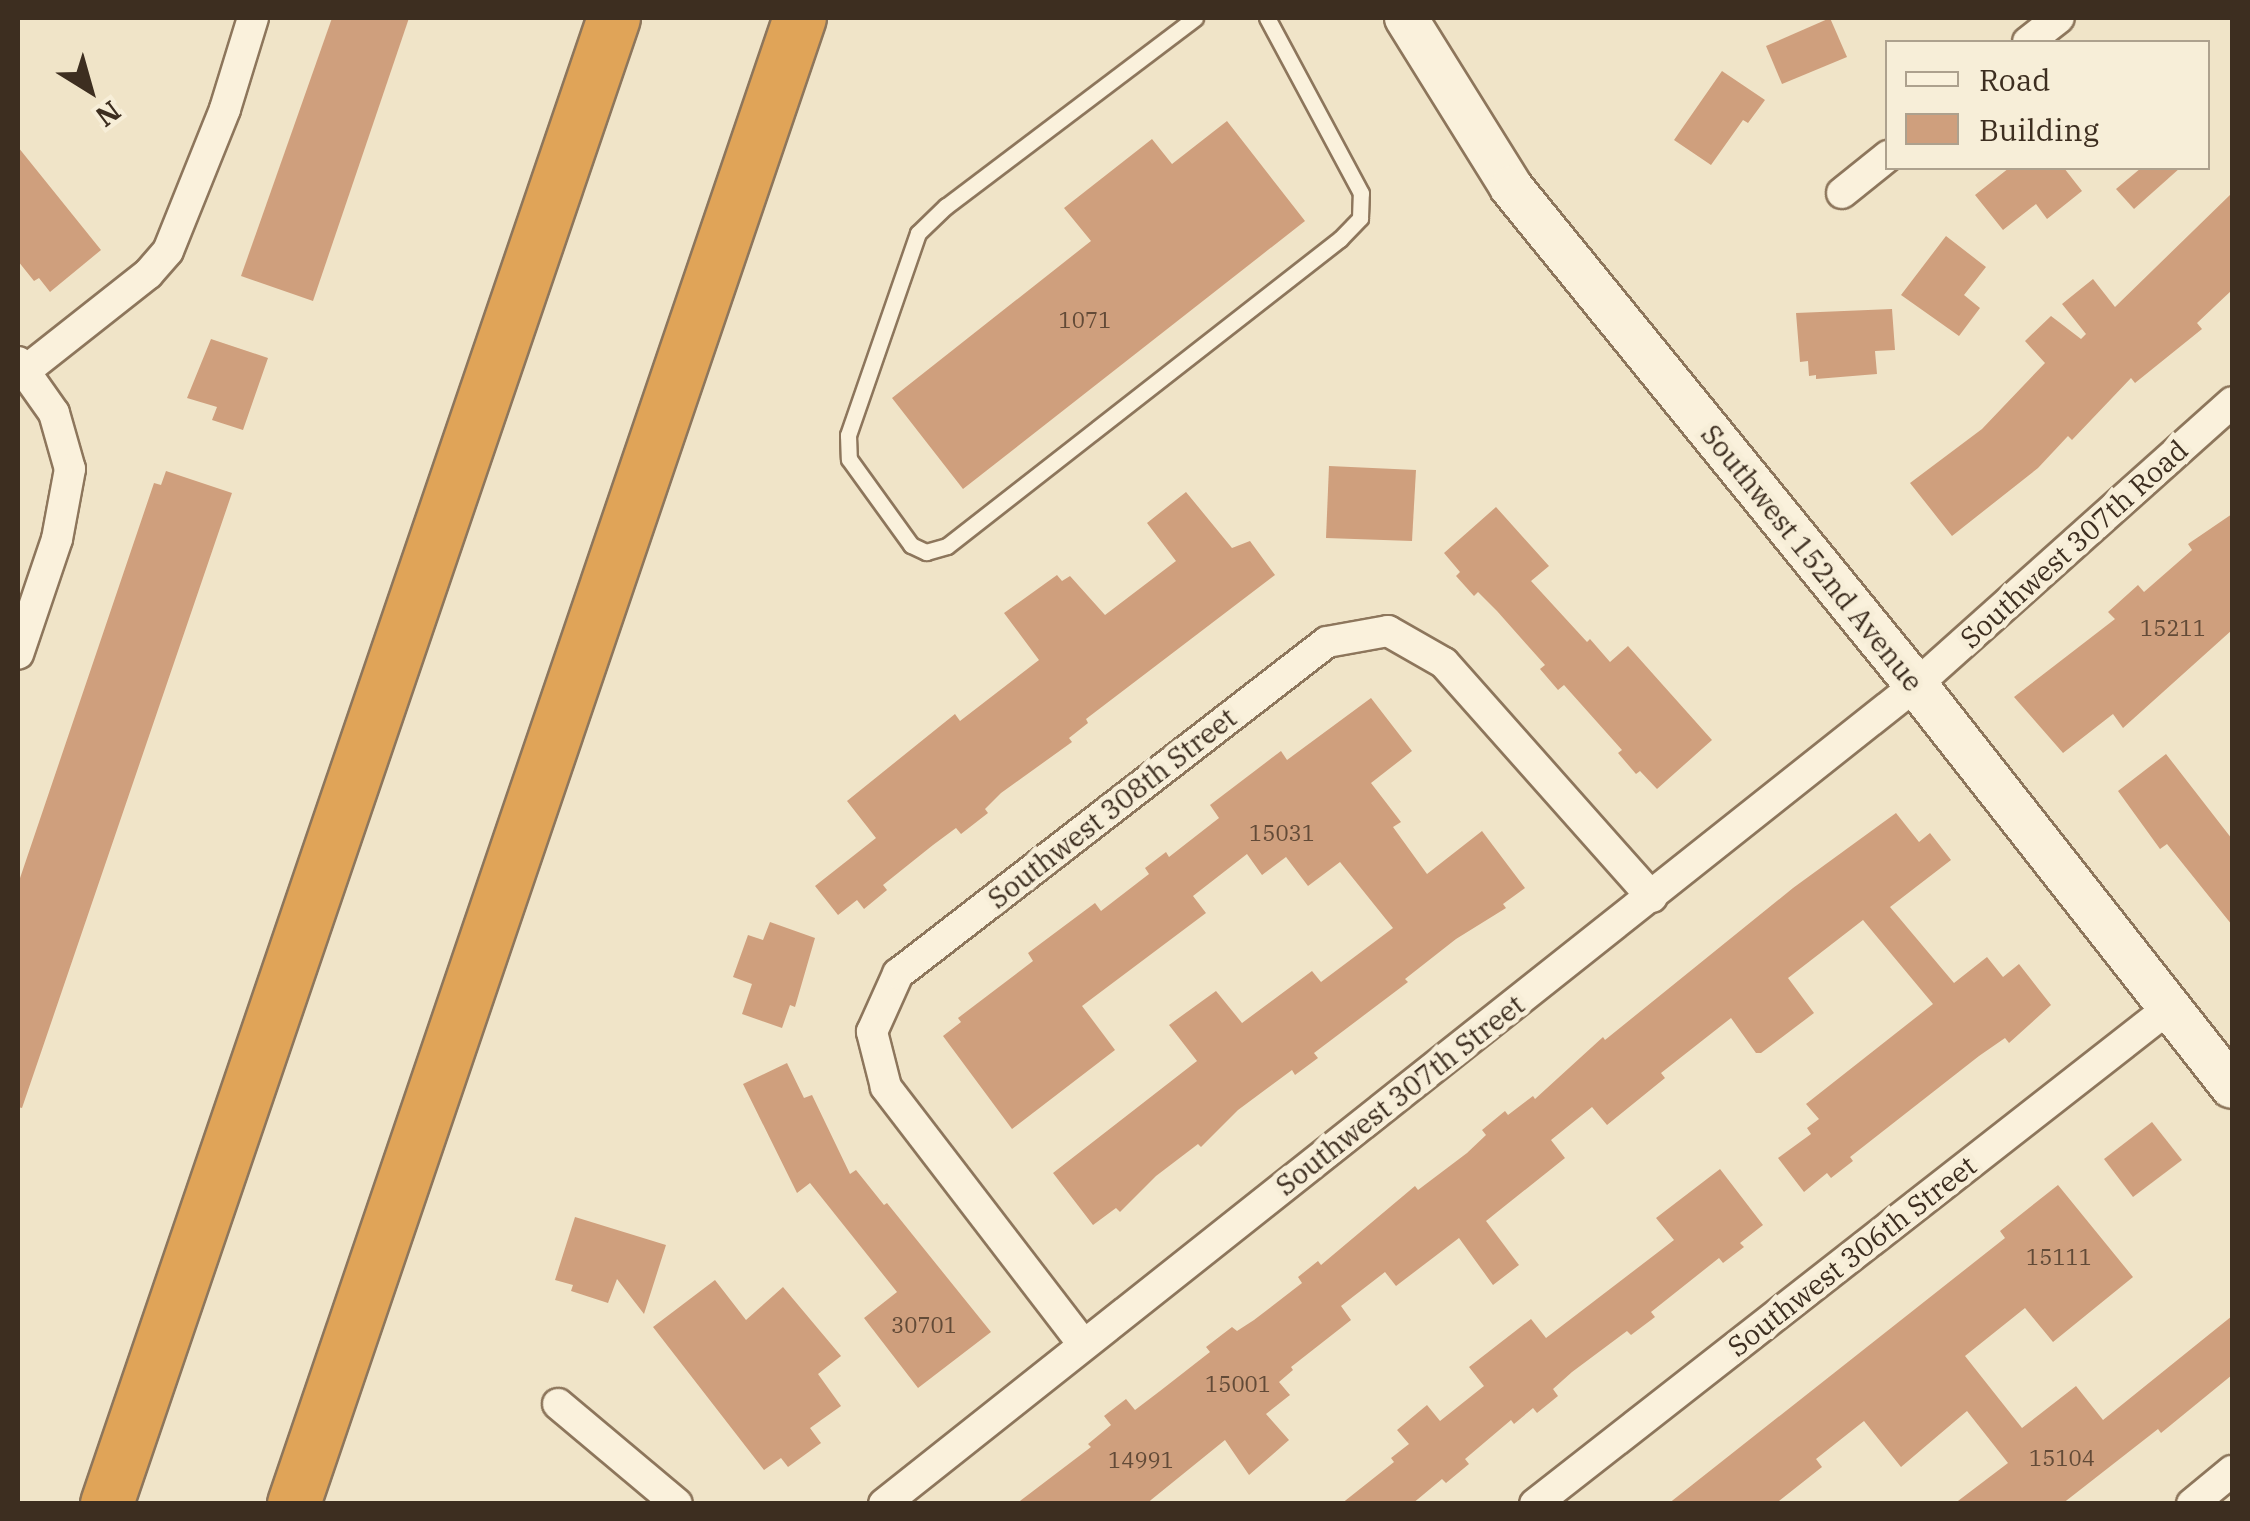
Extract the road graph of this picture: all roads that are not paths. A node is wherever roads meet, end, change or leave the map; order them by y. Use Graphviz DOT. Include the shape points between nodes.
graph roads {
  1 [pos="253,18"];
  2 [pos="614,18"];
  3 [pos="800,18"];
  4 [pos="1195,18"];
  5 [pos="1268,18"];
  6 [pos="1406,18"];
  7 [pos="2059,18"];
  8 [pos="2031,40"];
  9 [pos="1885,158"];
  10 [pos="1842,194"];
  11 [pos="21,366"];
  12 [pos="2232,402"];
  13 [pos="18,654"];
  14 [pos="1916,685"];
  15 [pos="1652,897"];
  16 [pos="2169,1008"];
  17 [pos="2232,1088"];
  18 [pos="1084,1344"];
  19 [pos="558,1404"];
  20 [pos="2232,1471"];
  21 [pos="107,1504"];
  22 [pos="294,1504"];
  23 [pos="677,1504"];
  24 [pos="884,1504"];
  25 [pos="1535,1504"];
  26 [pos="2192,1504"];
  1 -- 11 [label="street" via="168,251 148,274"];
  2 -- 21 [label="highway"];
  3 -- 22 [label="highway"];
  4 -- 5 [label="lane" via="918,234 848,436 849,459 911,545 926,552 947,546 1360,218 1362,193"];
  6 -- 14 [label="street, Southwest 152nd Avenue" via="1511,187"];
  7 -- 8 [label="street"];
  9 -- 10 [label="street"];
  11 -- 13 [label="street" via="54,413 70,469 56,539"];
  12 -- 14 [label="street, Southwest 307th Road"];
  14 -- 15 [label="street, Southwest 307th Street"];
  14 -- 16 [label="street, Southwest 152nd Avenue"];
  15 -- 18 [label="street, Southwest 307th Street"];
  15 -- 18 [label="street, Southwest 308th Street" via="1444,663 1388,631 1328,642 898,974 872,1032 886,1087"];
  16 -- 17 [label="street, Southwest 152nd Avenue"];
  16 -- 25 [label="street, Southwest 306th Street"];
  18 -- 24 [label="street, Southwest 307th Street"];
  19 -- 23 [label="street"];
  20 -- 26 [label="street"];
}
